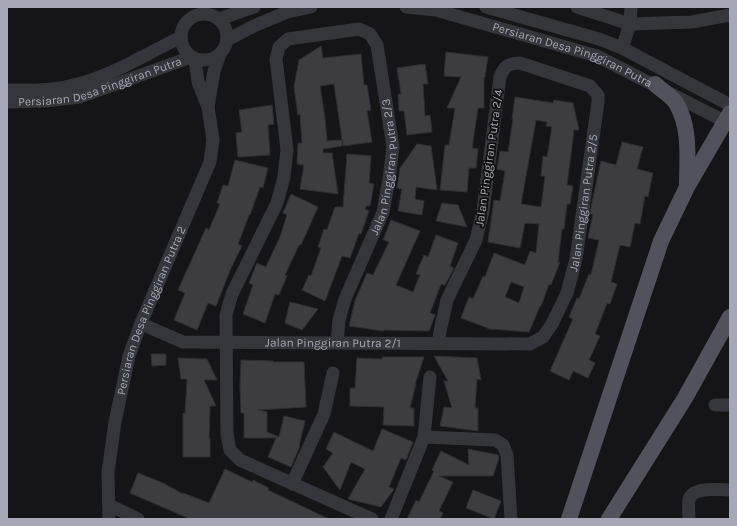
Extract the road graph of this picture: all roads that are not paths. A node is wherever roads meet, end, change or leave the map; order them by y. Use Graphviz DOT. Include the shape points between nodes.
graph roads {
  1 [pos="254,7"];
  2 [pos="311,7"];
  3 [pos="406,7"];
  4 [pos="486,7"];
  5 [pos="577,7"];
  6 [pos="631,7"];
  7 [pos="191,12"];
  8 [pos="213,13"];
  9 [pos="730,14"];
  10 [pos="630,24"];
  11 [pos="181,37"];
  12 [pos="227,40"];
  13 [pos="622,48"];
  14 [pos="220,54"];
  15 [pos="193,58"];
  16 [pos="555,74"];
  17 [pos="655,84"];
  18 [pos="7,90"];
  19 [pos="7,102"];
  20 [pos="730,105"];
  21 [pos="208,107"];
  22 [pos="728,119"];
  23 [pos="687,187"];
  24 [pos="730,317"];
  25 [pos="141,323"];
  26 [pos="225,342"];
  27 [pos="337,343"];
  28 [pos="438,343"];
  29 [pos="530,344"];
  30 [pos="333,374"];
  31 [pos="430,377"];
  32 [pos="715,405"];
  33 [pos="730,405"];
  34 [pos="424,437"];
  35 [pos="292,484"];
  36 [pos="730,490"];
  37 [pos="108,506"];
  38 [pos="109,519"];
  39 [pos="138,519"];
  40 [pos="372,519"];
  41 [pos="391,519"];
  42 [pos="511,519"];
  43 [pos="570,519"];
  44 [pos="609,519"];
  45 [pos="689,519"];
  1 -- 8 [label="street"];
  2 -- 12 [label="street" via="287,12"];
  3 -- 17 [label="street, Persiaran Desa Pinggiran Putra" via="436,10 597,56"];
  4 -- 13 [label="street, Persiaran Desa Pinggiran Putra"];
  5 -- 10 [label="street"];
  6 -- 10 [label="street"];
  7 -- 8 [label="street"];
  7 -- 11 [label="street" via="182,29"];
  8 -- 12 [label="street" via="226,28"];
  9 -- 10 [label="street" via="692,22"];
  10 -- 13 [label="street"];
  11 -- 15 [label="street" via="186,51"];
  11 -- 18 [label="street, Persiaran Desa Pinggiran Putra" via="87,82 64,87"];
  12 -- 14 [label="street"];
  13 -- 20 [label="street, Persiaran Desa Pinggiran Putra"];
  14 -- 15 [label="street" via="208,60"];
  14 -- 21 [label="street, Persiaran Desa Pinggiran Putra 2" via="214,71"];
  15 -- 19 [label="street, Persiaran Desa Pinggiran Putra" via="80,97"];
  15 -- 21 [label="street, Persiaran Desa Pinggiran Putra 2" via="198,82"];
  16 -- 28 [label="street, Jalan Pinggiran Putra 2/4" via="513,63 507,66 500,76 483,211 476,240 448,300"];
  16 -- 29 [label="street, Jalan Pinggiran Putra 2/5" via="590,86 598,95 598,102 576,259 567,293 543,337"];
  17 -- 22 [label="street, Persiaran Desa Pinggiran Putra"];
  17 -- 23 [label="main road" via="676,102 685,124 688,145"];
  21 -- 25 [label="street, Persiaran Desa Pinggiran Putra 2" via="213,140 210,162"];
  22 -- 23 [label="main road"];
  23 -- 43 [label="main road" via="662,241"];
  24 -- 44 [label="main road" via="685,398"];
  25 -- 26 [label="street, Jalan Pinggiran Putra 2/1" via="183,342"];
  25 -- 37 [label="street, Persiaran Desa Pinggiran Putra 2" via="129,356 115,422 108,472"];
  26 -- 27 [label="street, Jalan Pinggiran Putra 2/1"];
  26 -- 27 [label="street, Jalan Pinggiran Putra 2/3" via="226,315 232,294 277,203 284,176 287,150 276,59 279,47 288,39 359,29 370,34 377,45 393,147 382,212 345,299 339,320"];
  26 -- 35 [label="street, Jalan Pinggiran Putra 2/3" via="227,434 230,450 240,460"];
  27 -- 28 [label="street, Jalan Pinggiran Putra 2/1"];
  28 -- 29 [label="street, Jalan Pinggiran Putra 2/1"];
  30 -- 35 [label="street" via="324,414"];
  31 -- 34 [label="street"];
  32 -- 33 [label="street"];
  34 -- 41 [label="street"];
  34 -- 42 [label="street" via="495,440 503,445 507,455"];
  35 -- 40 [label="street, Jalan Pinggiran Putra 2/3"];
  36 -- 45 [label="street" via="692,493 689,499"];
  37 -- 38 [label="street, Persiaran Desa Pinggiran Putra 2"];
  37 -- 39 [label="street"];
}
